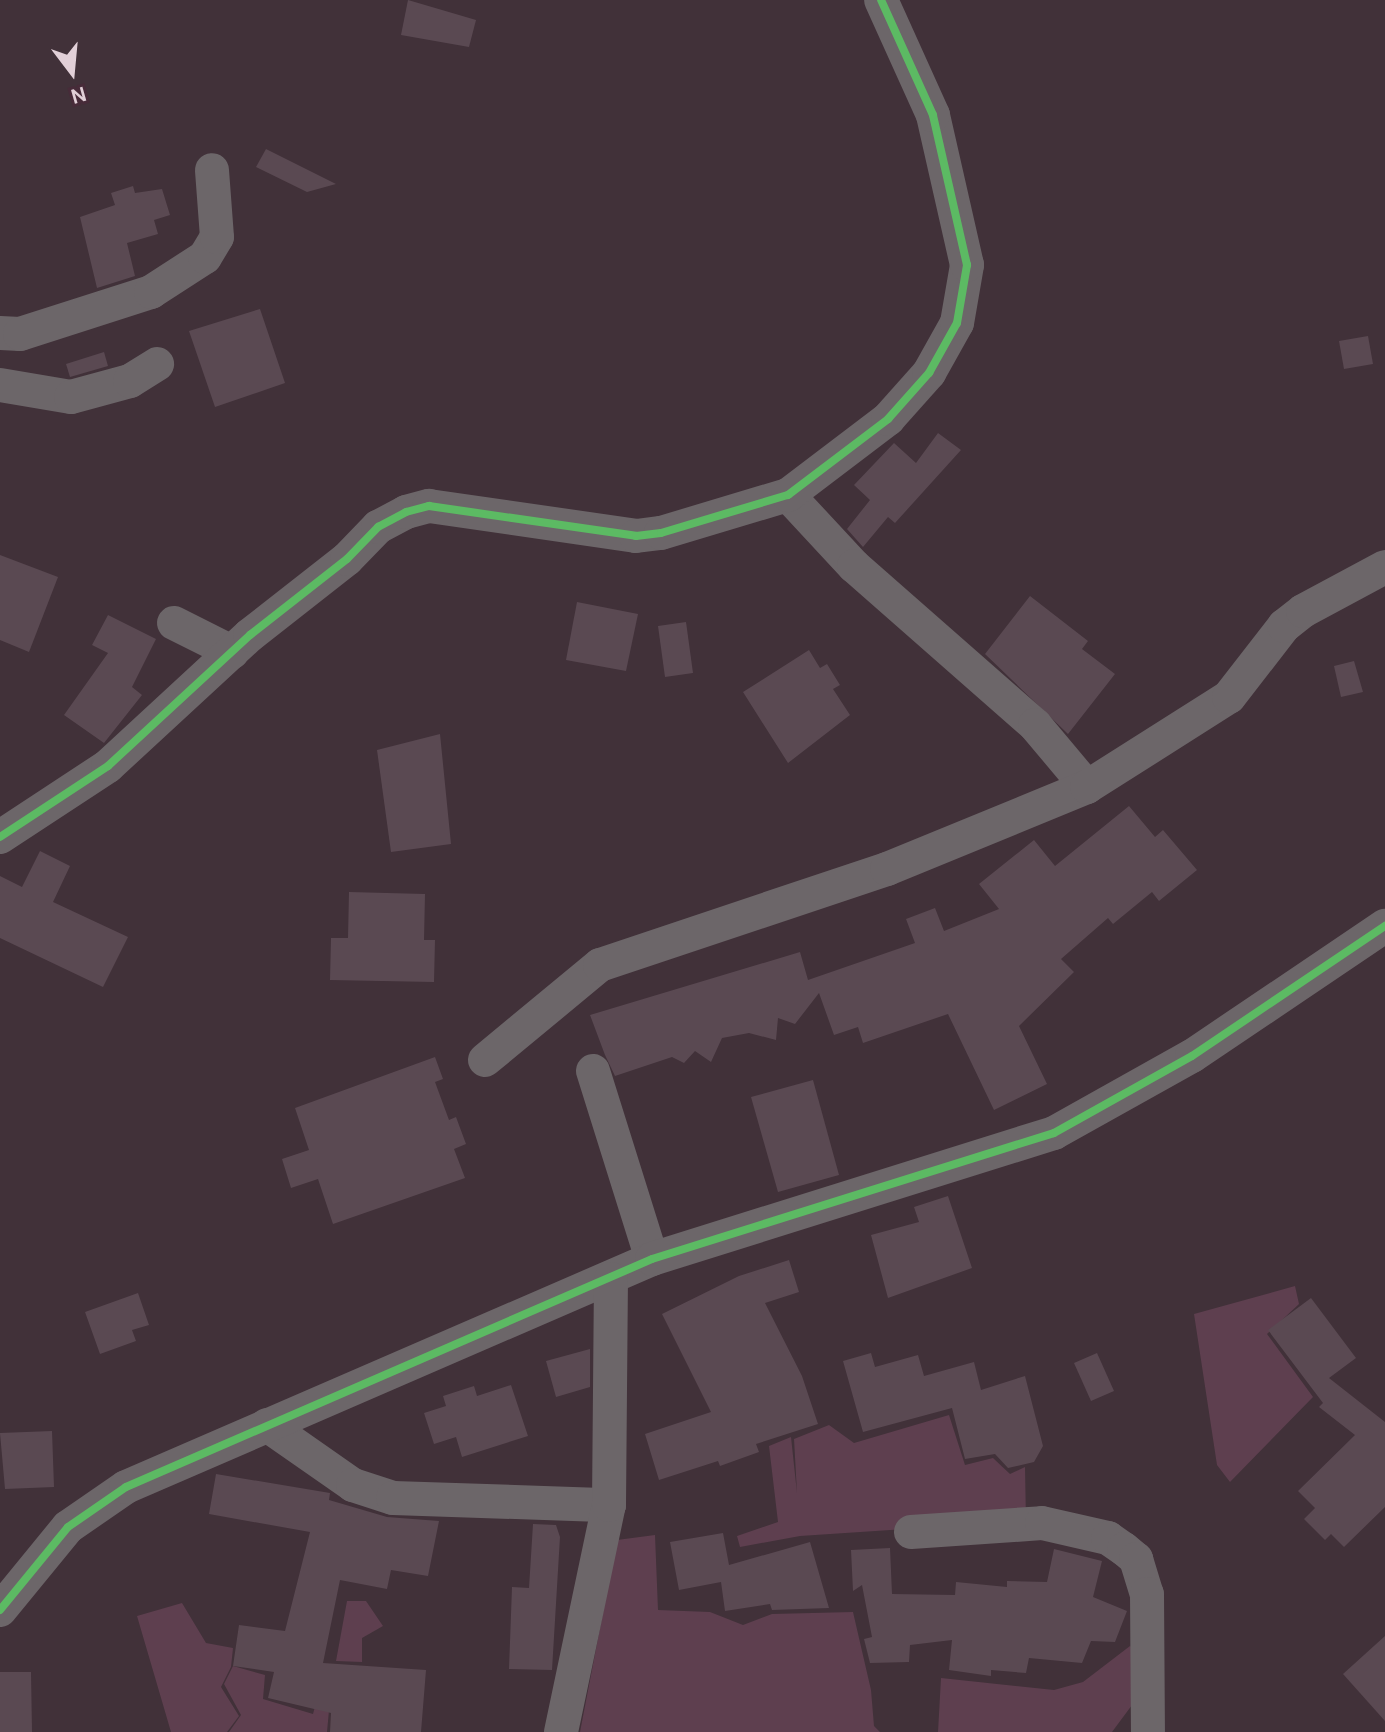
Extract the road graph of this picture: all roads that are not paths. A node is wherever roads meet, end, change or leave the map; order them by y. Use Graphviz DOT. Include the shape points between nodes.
graph roads {
  1 [pos="881,0"];
  2 [pos="212,170"];
  3 [pos="0,333"];
  4 [pos="157,364"];
  5 [pos="0,385"];
  6 [pos="788,495"];
  7 [pos="1385,567"];
  8 [pos="174,623"];
  9 [pos="232,652"];
  10 [pos="1087,787"];
  11 [pos="0,837"];
  12 [pos="1385,926"];
  13 [pos="485,1060"];
  14 [pos="593,1071"];
  15 [pos="652,1259"];
  16 [pos="611,1279"];
  17 [pos="267,1425"];
  18 [pos="609,1505"];
  19 [pos="911,1532"];
  20 [pos="0,1610"];
  21 [pos="561,1732"];
  22 [pos="1148,1732"];
  1 -- 6 [label="street" via="933,115 960,217 967,265 957,323 929,373 888,419"];
  2 -- 3 [label="street" via="217,237 205,257 151,292 20,334"];
  4 -- 5 [label="street" via="130,381 71,397"];
  6 -- 9 [label="street" via="636,536 429,506 406,512 378,527 347,559"];
  6 -- 10 [label="street" via="854,566 1035,725"];
  7 -- 10 [label="street" via="1303,611 1284,626 1229,697"];
  8 -- 9 [label="street"];
  9 -- 11 [label="street" via="108,766"];
  10 -- 13 [label="street" via="887,869 600,965"];
  12 -- 15 [label="street" via="1192,1056 1054,1133"];
  14 -- 15 [label="street"];
  15 -- 16 [label="street"];
  16 -- 17 [label="street"];
  16 -- 18 [label="street"];
  17 -- 18 [label="street" via="353,1485 393,1498"];
  17 -- 20 [label="street" via="126,1487 68,1527"];
  18 -- 21 [label="street"];
  19 -- 22 [label="street" via="1042,1523 1108,1538 1136,1559 1147,1594"];
}
